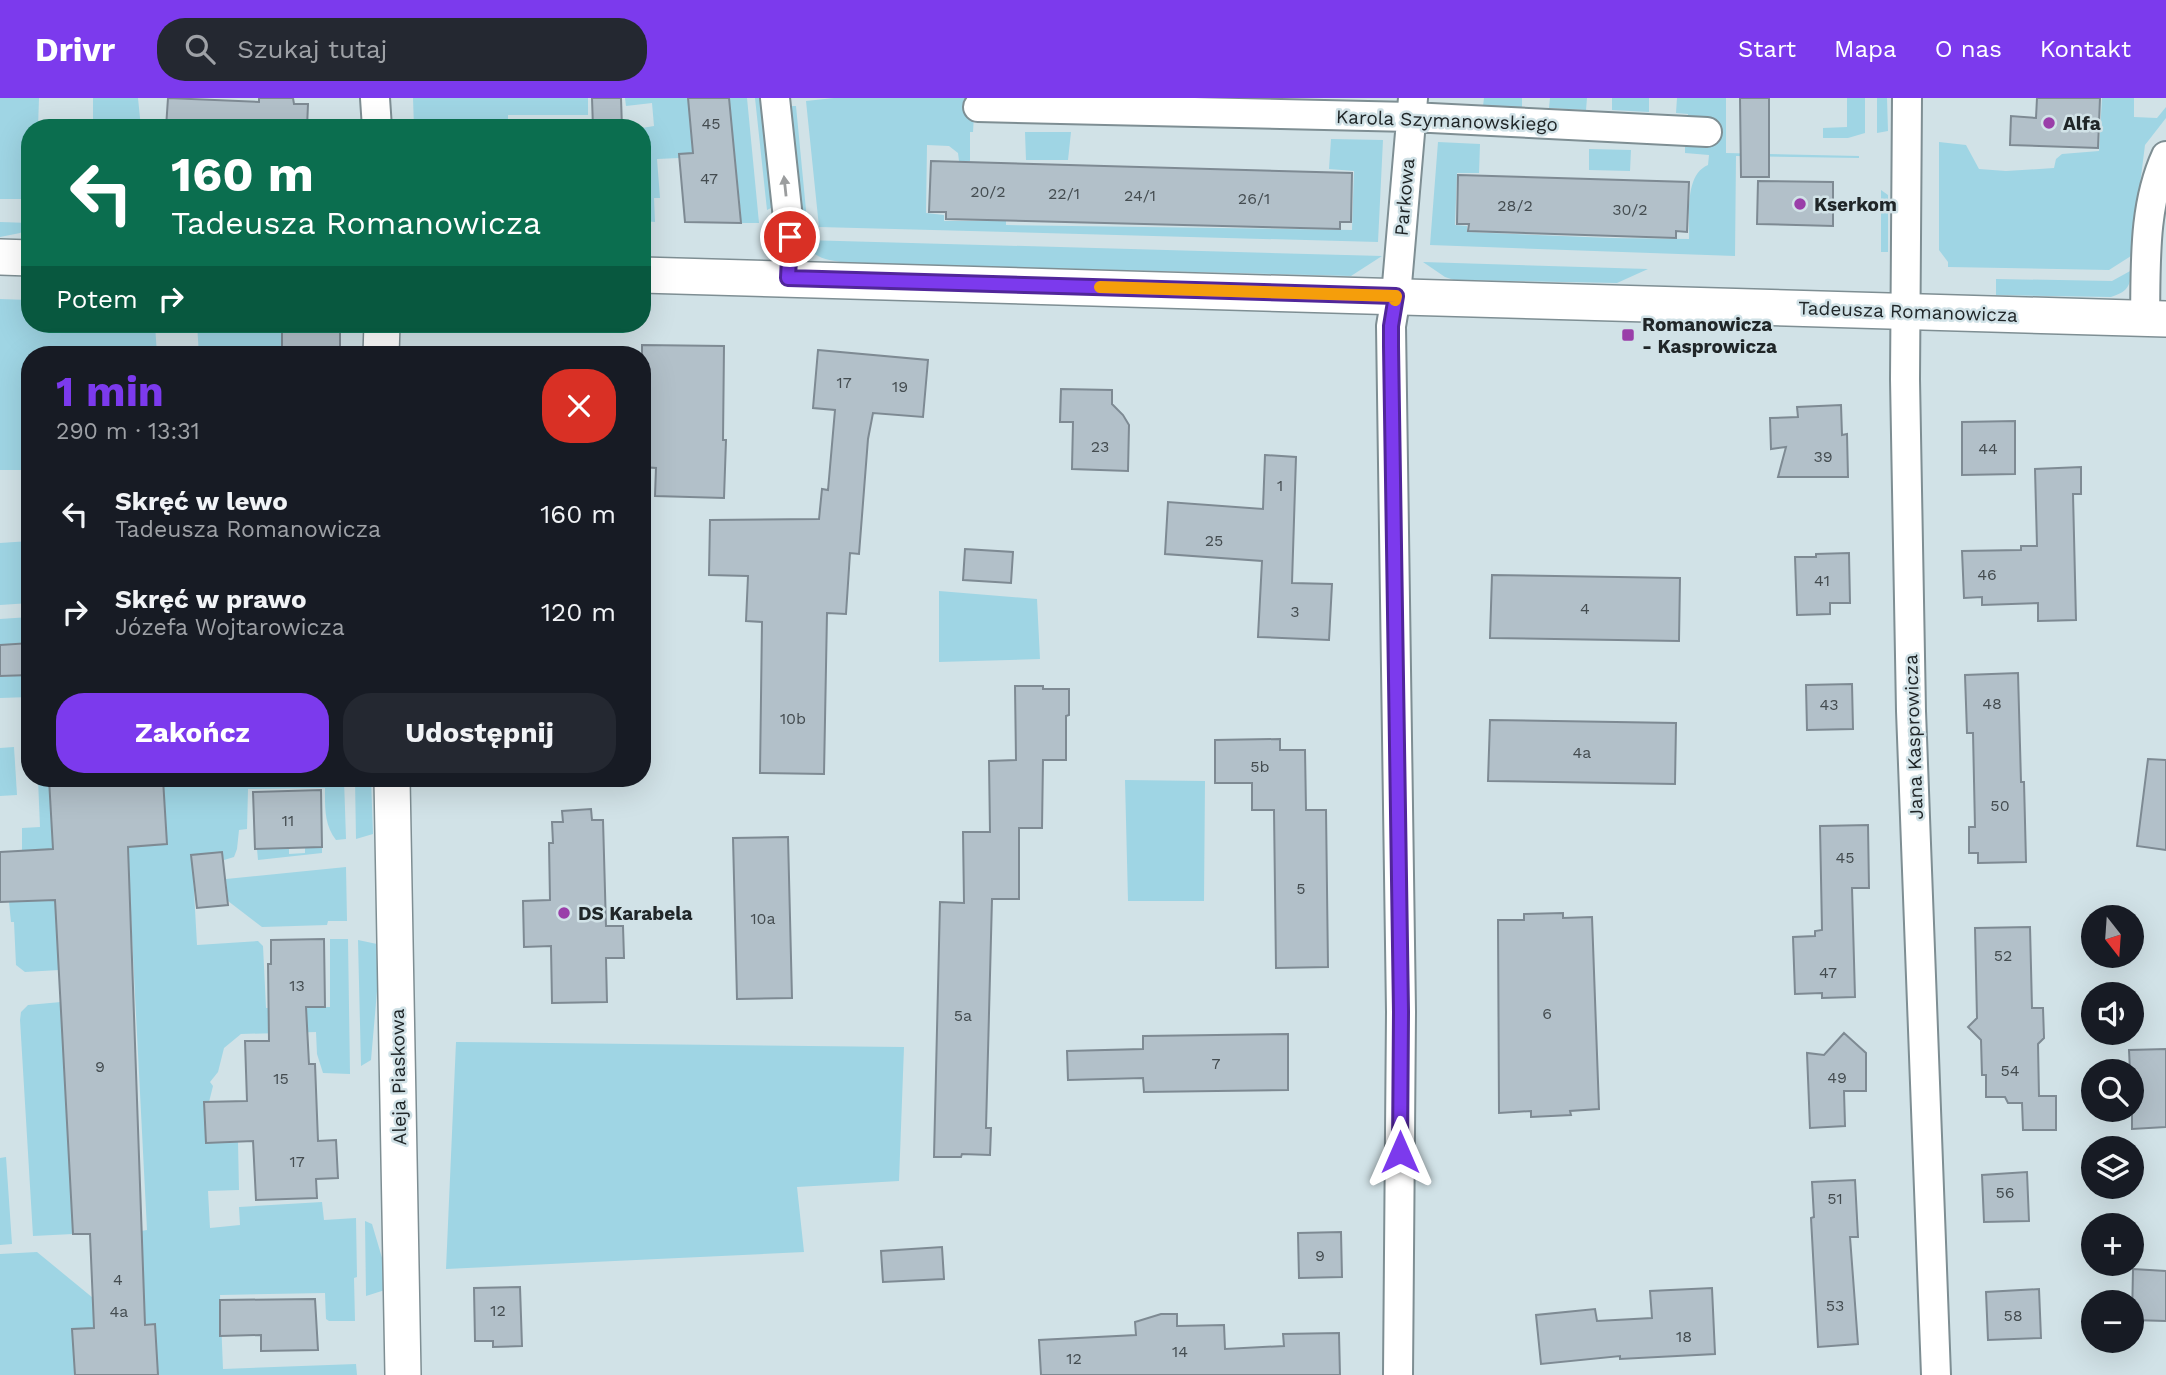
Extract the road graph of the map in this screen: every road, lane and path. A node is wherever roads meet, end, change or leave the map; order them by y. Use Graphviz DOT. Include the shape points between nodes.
graph roads {
  1 [pos="375,98"];
  2 [pos="775,98"];
  3 [pos="1907,98"];
  4 [pos="978,107"];
  5 [pos="1412,108"];
  6 [pos="376,119"];
  7 [pos="1707,132"];
  8 [pos="2166,156"];
  9 [pos="0,257"];
  10 [pos="21,258"];
  11 [pos="651,275"];
  12 [pos="788,278"];
  13 [pos="1396,296"];
  14 [pos="1905,311"];
  15 [pos="2155,319"];
  16 [pos="391,787"];
  17 [pos="402,1375"];
  18 [pos="1398,1375"];
  19 [pos="1936,1375"];
  1 -- 6 [label="street"];
  12 -- 2 [label="street, one-way" via="790,237"];
  3 -- 14 [label="street, Jana Kasprowicza"];
  4 -- 5 [label="street, Karola Szymanowskiego"];
  5 -- 7 [label="street, Karola Szymanowskiego"];
  5 -- 13 [label="street, Parkowa"];
  8 -- 15 [label="street" via="2151,209 2146,254"];
  9 -- 10 [label="street"];
  11 -- 12 [label="street, Tadeusza Romanowicza"];
  12 -- 13 [label="street, Tadeusza Romanowicza"];
  13 -- 14 [label="street, Tadeusza Romanowicza"];
  13 -- 18 [label="street, Parkowa" via="1391,350 1401,1012"];
  14 -- 15 [label="street, Tadeusza Romanowicza"];
  14 -- 19 [label="street, Jana Kasprowicza" via="1911,711"];
  16 -- 17 [label="street, Aleja Piaskowa"];
}
